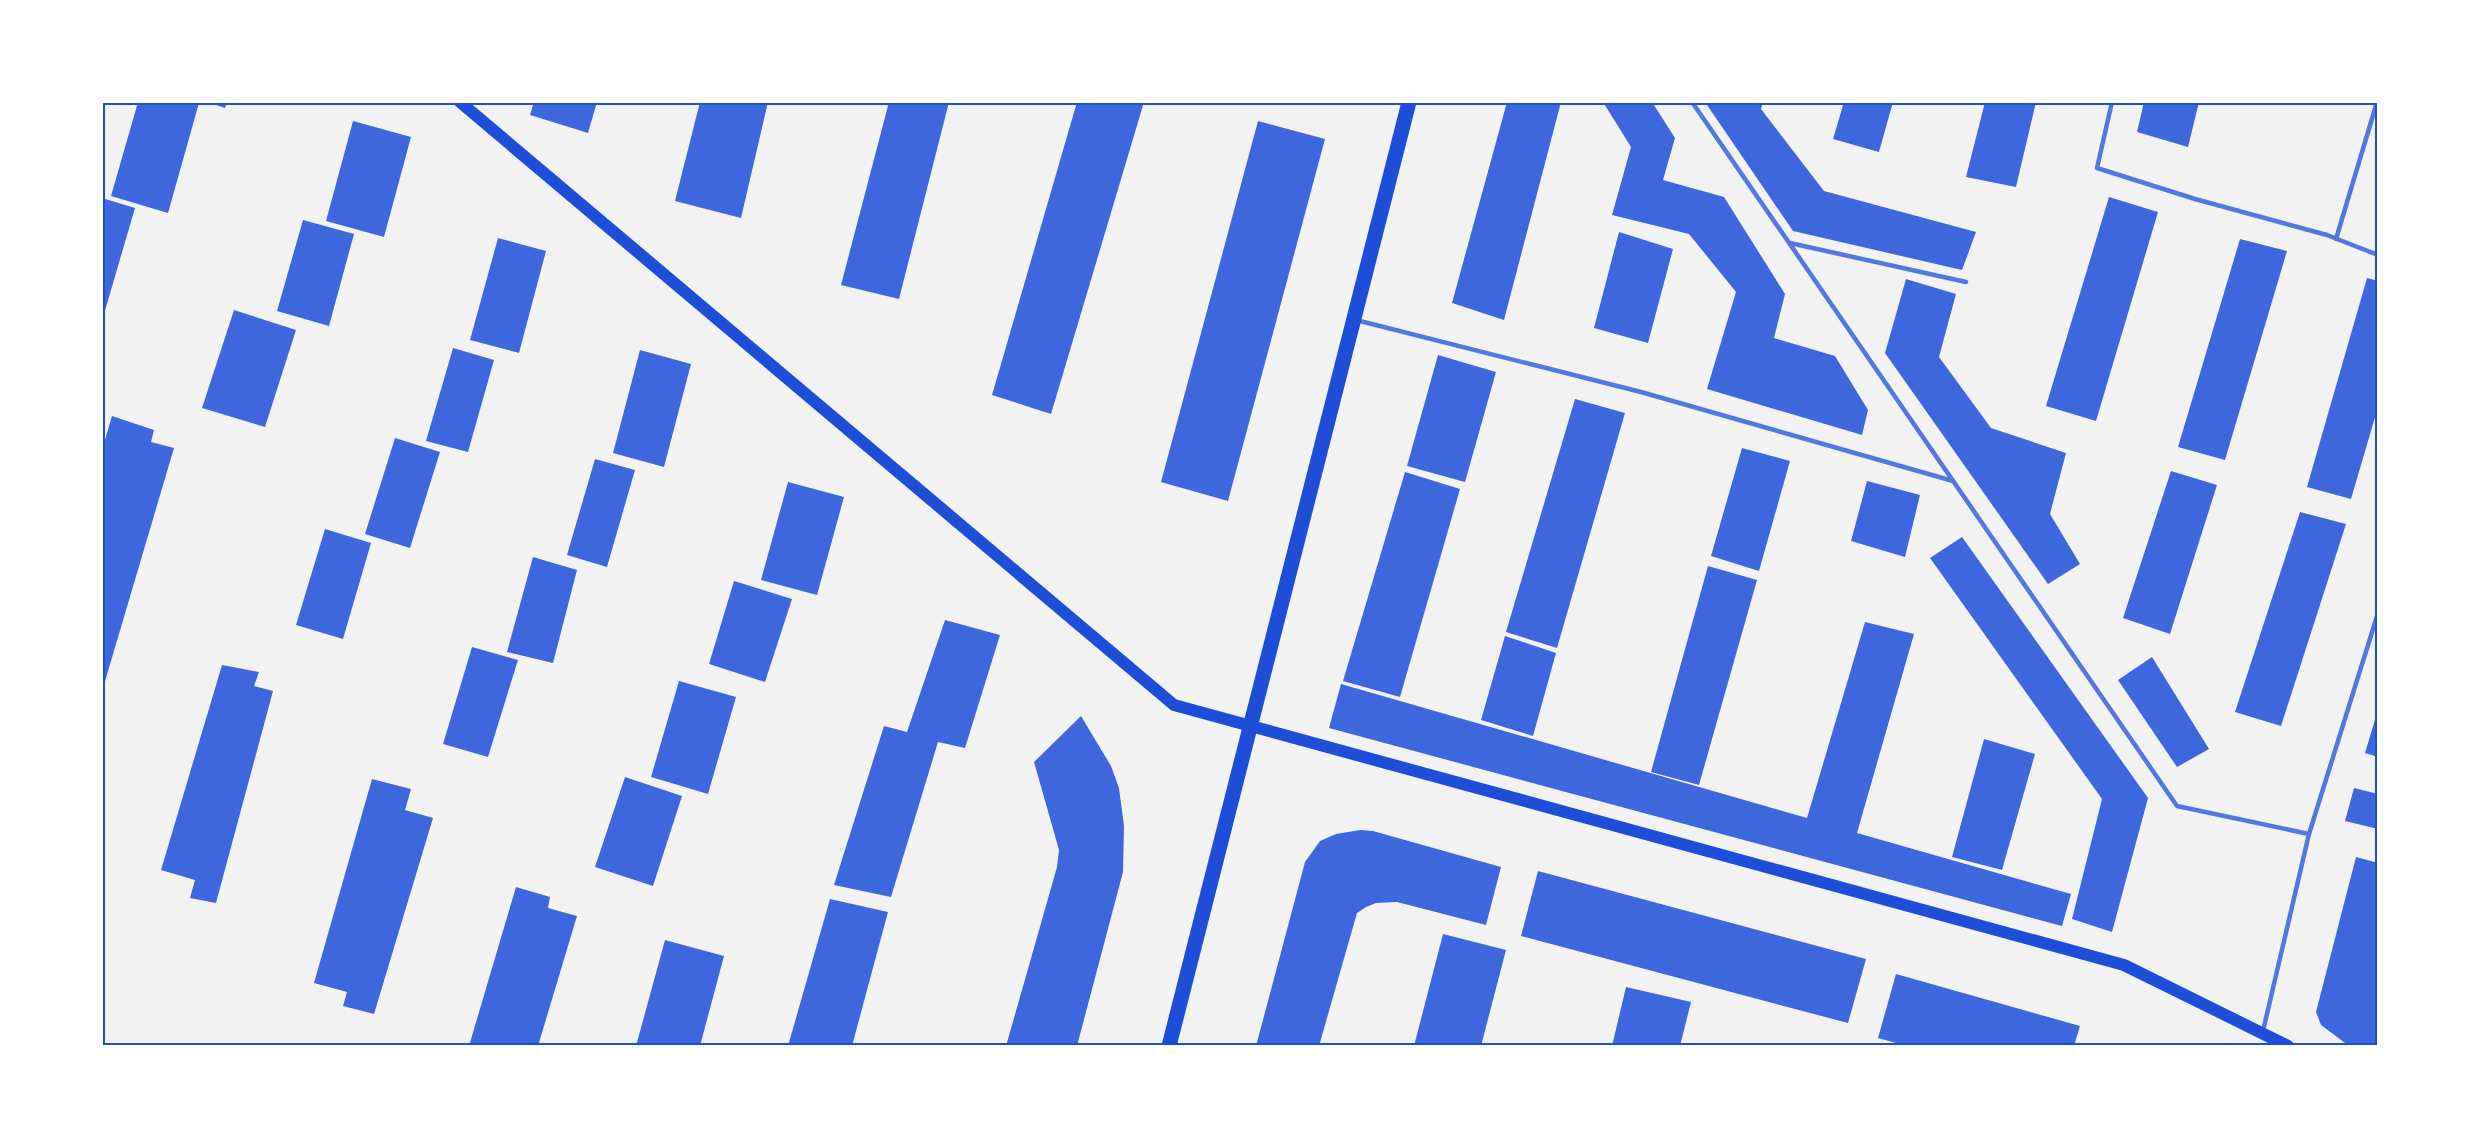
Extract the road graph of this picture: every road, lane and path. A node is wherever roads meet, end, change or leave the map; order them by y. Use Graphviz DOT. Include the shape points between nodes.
graph roads {
  1 [pos="460,102"];
  2 [pos="1409,102"];
  3 [pos="1692,102"];
  4 [pos="2112,102"];
  5 [pos="2377,102"];
  6 [pos="2336,239"];
  7 [pos="1790,243"];
  8 [pos="2378,255"];
  9 [pos="1966,282"];
  10 [pos="1354,319"];
  11 [pos="1953,481"];
  12 [pos="2378,613"];
  13 [pos="1250,727"];
  14 [pos="2308,834"];
  15 [pos="2262,1034"];
  16 [pos="1169,1046"];
  17 [pos="2288,1046"];
  1 -- 13 [label="main road" via="1174,705"];
  2 -- 10 [label="main road"];
  3 -- 7 [label="lane"];
  4 -- 6 [label="lane" via="2097,168"];
  5 -- 6 [label="lane"];
  6 -- 8 [label="lane"];
  7 -- 9 [label="lane"];
  7 -- 11 [label="lane"];
  10 -- 11 [label="lane" via="1641,392"];
  10 -- 13 [label="main road"];
  11 -- 14 [label="lane" via="2177,806"];
  12 -- 14 [label="lane"];
  13 -- 15 [label="main road" via="2124,965"];
  13 -- 16 [label="main road"];
  14 -- 15 [label="lane"];
  15 -- 17 [label="main road"];
}
